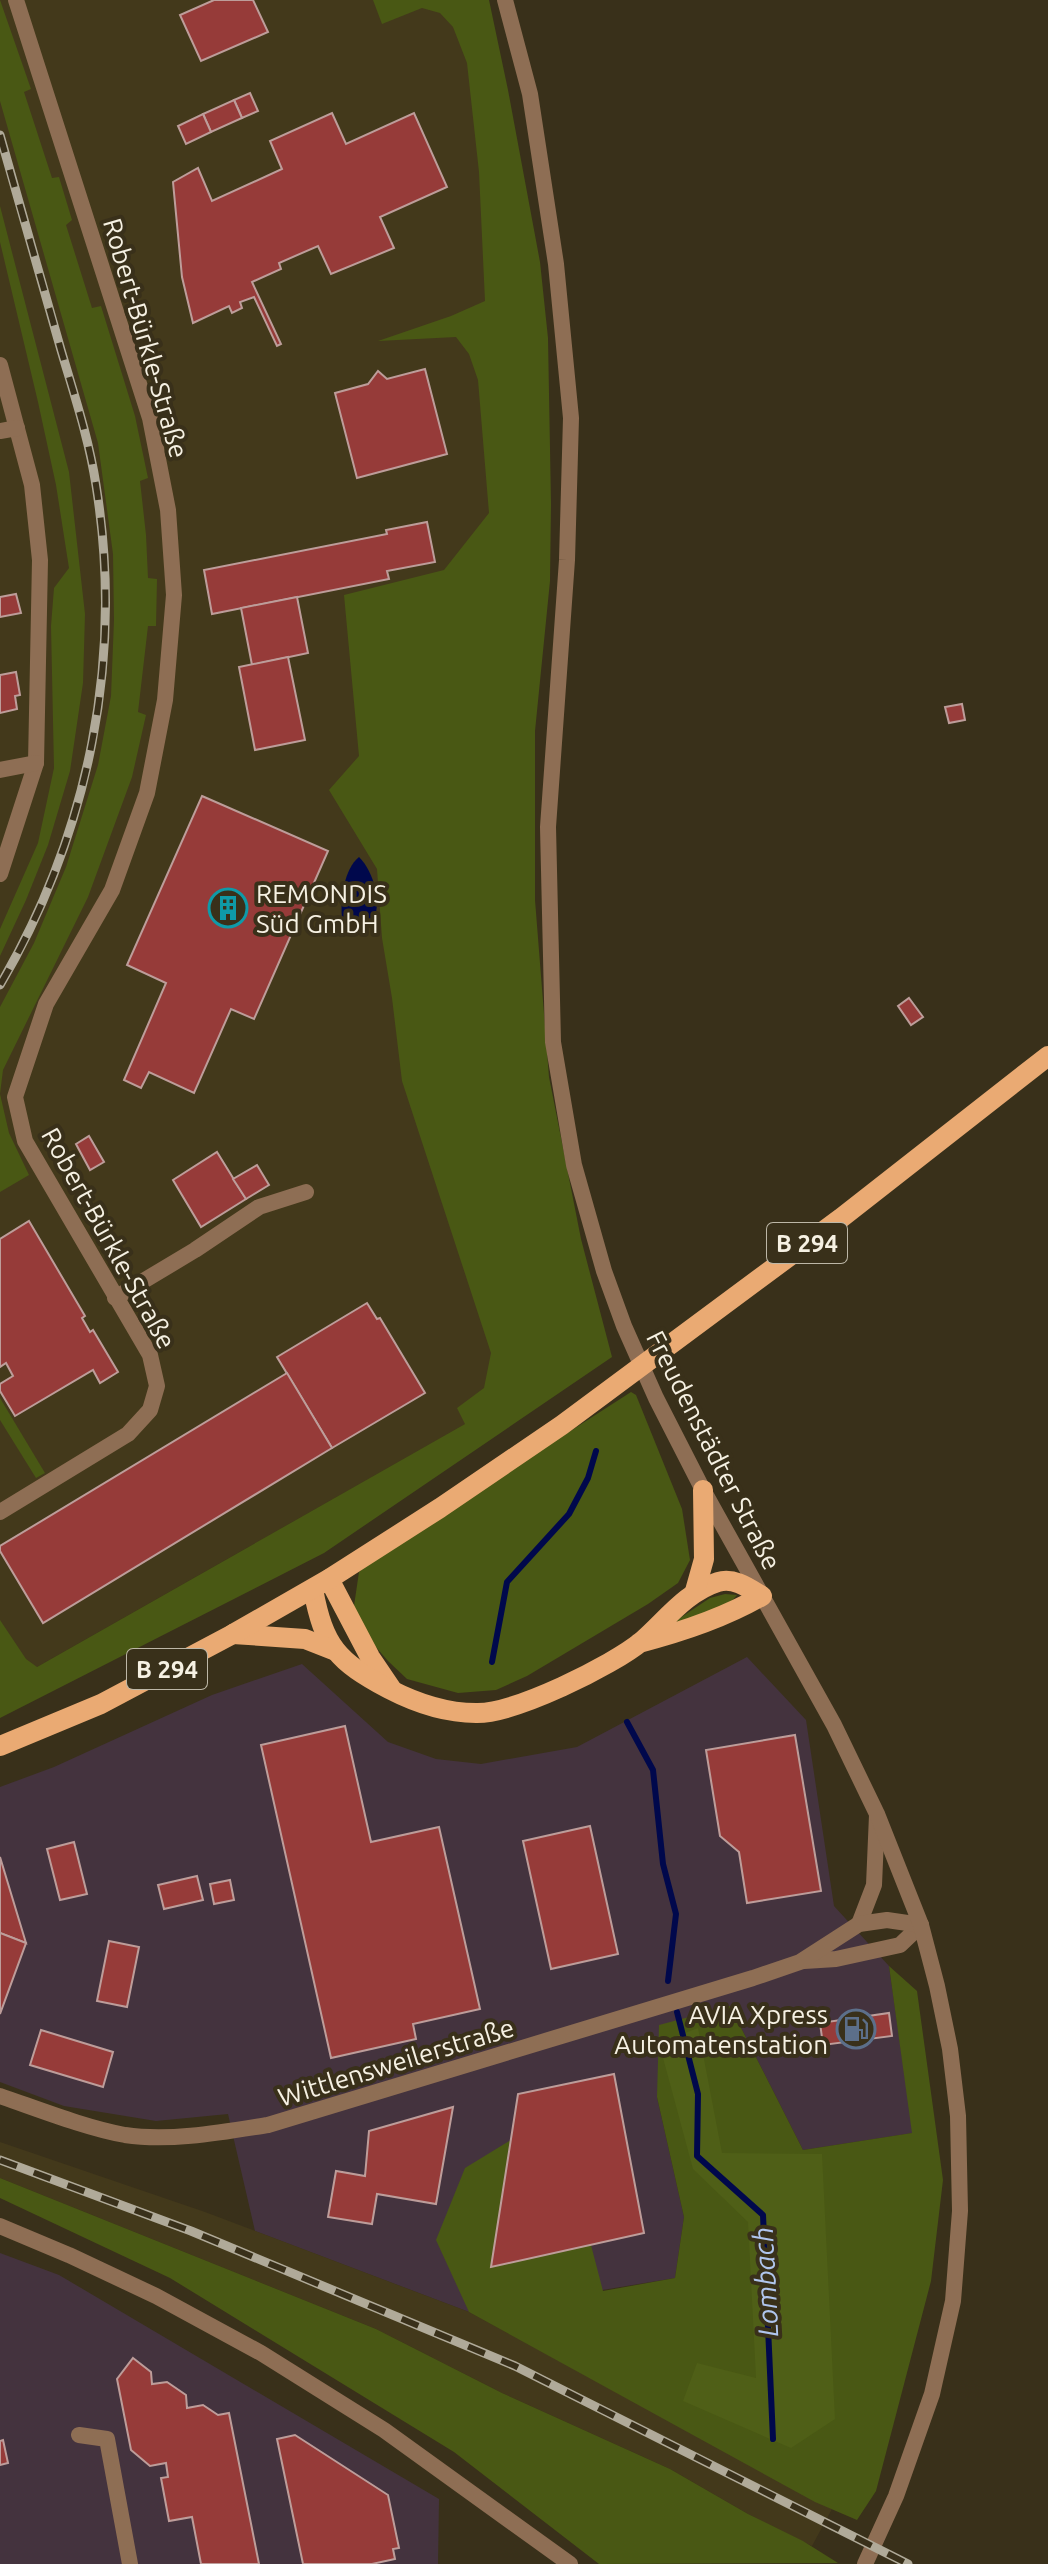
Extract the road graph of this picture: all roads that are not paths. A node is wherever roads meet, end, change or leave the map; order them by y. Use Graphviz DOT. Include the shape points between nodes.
graph roads {
  1 [pos="16,0"];
  2 [pos="505,0"];
  3 [pos="0,365"];
  4 [pos="8,430"];
  5 [pos="36,763"];
  6 [pos="0,770"];
  7 [pos="0,874"];
  8 [pos="1048,1056"];
  9 [pos="306,1192"];
  10 [pos="115,1298"];
  11 [pos="703,1490"];
  12 [pos="0,1512"];
  13 [pos="321,1584"];
  14 [pos="695,1591"];
  15 [pos="762,1596"];
  16 [pos="233,1634"];
  17 [pos="639,1643"];
  18 [pos="333,1650"];
  19 [pos="393,1691"];
  20 [pos="0,1746"];
  21 [pos="877,1814"];
  22 [pos="859,1924"];
  23 [pos="921,1925"];
  24 [pos="800,1962"];
  25 [pos="0,2096"];
  26 [pos="0,2226"];
  27 [pos="79,2435"];
  28 [pos="130,2564"];
  29 [pos="570,2564"];
  30 [pos="865,2564"];
  1 -- 10 [label="street, Robert-Bürkle-Straße" via="150,418 168,510 174,595 165,700 147,793 112,890 46,1004 15,1097 25,1141"];
  2 -- 11 [label="street, Freudenstädter Straße" via="530,94 556,264 571,418 567,574 548,827 553,1042 574,1165 604,1271 656,1398"];
  3 -- 4 [label="street"];
  4 -- 5 [label="street" via="32,485 40,560"];
  5 -- 6 [label="street"];
  5 -- 7 [label="street"];
  8 -- 13 [label="main road, B 294" via="562,1425"];
  9 -- 10 [label="street" via="259,1207"];
  10 -- 12 [label="street, Robert-Bürkle-Straße" via="150,1355 157,1386 150,1410 128,1434"];
  11 -- 14 [label="main road" via="704,1559"];
  11 -- 15 [label="street, Freudenstädter Straße"];
  13 -- 16 [label="main road, B 294"];
  13 -- 18 [label="main road" via="321,1628"];
  13 -- 19 [label="main road"];
  14 -- 15 [label="main road" via="721,1581 741,1583"];
  14 -- 17 [label="main road"];
  15 -- 17 [label="main road" via="684,1632"];
  15 -- 21 [label="street, Freudenstädter Straße"];
  16 -- 18 [label="main road" via="305,1639"];
  16 -- 20 [label="main road, B 294" via="101,1704"];
  17 -- 19 [label="main road" via="529,1701 479,1714 432,1708"];
  18 -- 19 [label="main road"];
  21 -- 22 [label="street" via="874,1885"];
  21 -- 23 [label="street, Freudenstädter Straße"];
  22 -- 23 [label="street, Wittlensweilerstraße" via="887,1920"];
  22 -- 24 [label="street, Wittlensweilerstraße"];
  23 -- 24 [label="street, Wittlensweilerstraße" via="900,1945"];
  23 -- 30 [label="street, Freudenstädter Straße" via="950,2049 958,2116 960,2211 953,2301 932,2394"];
  24 -- 25 [label="street, Wittlensweilerstraße" via="268,2125 193,2136 126,2135"];
  26 -- 29 [label="street" via="156,2296 261,2353 384,2430"];
  27 -- 28 [label="street" via="107,2439"];
}
